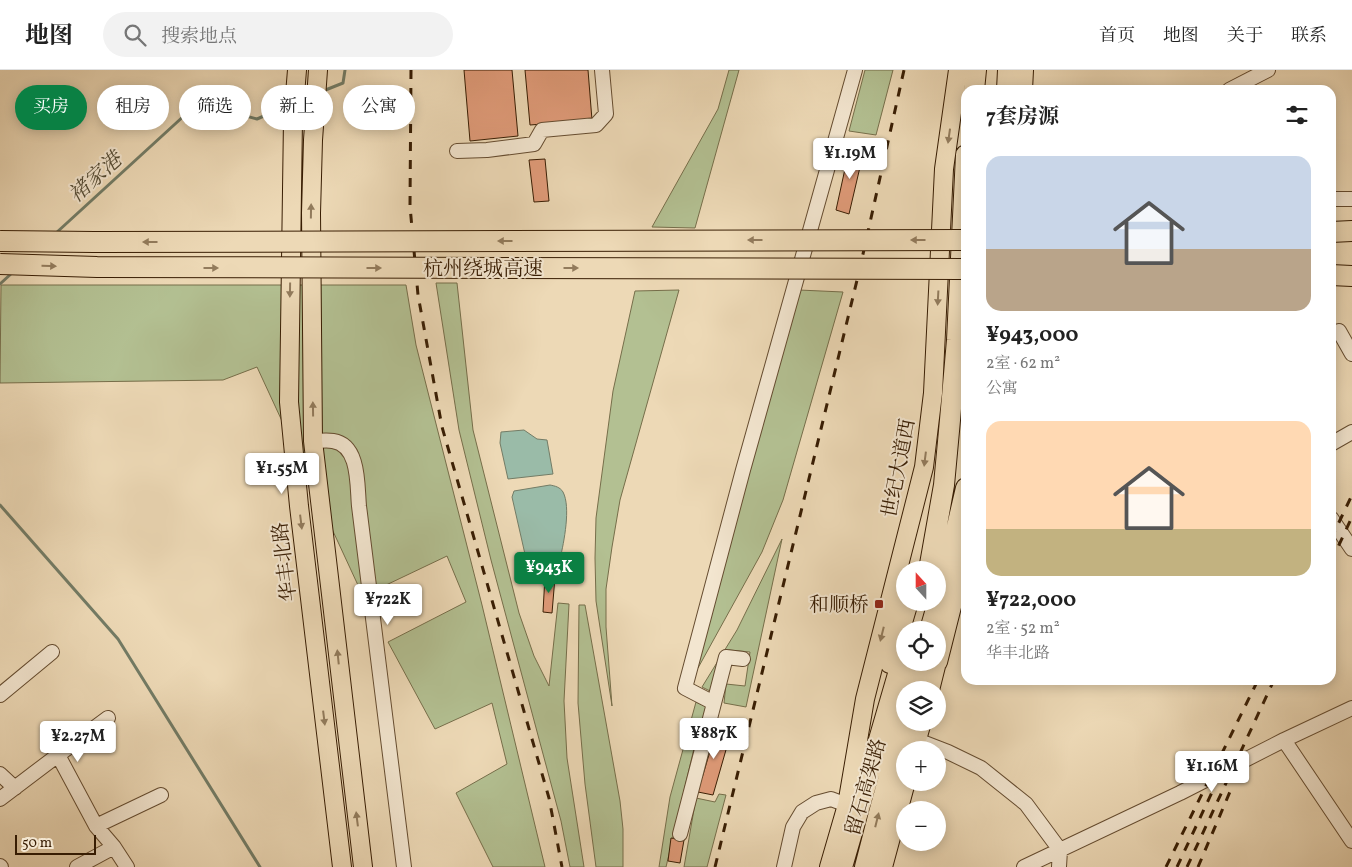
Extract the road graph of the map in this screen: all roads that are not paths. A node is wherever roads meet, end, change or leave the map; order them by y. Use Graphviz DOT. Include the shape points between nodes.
graph roads {
  1 [pos="318,70"];
  2 [pos="602,70"];
  3 [pos="855,70"];
  4 [pos="958,70"];
  5 [pos="976,70"];
  6 [pos="1008,70"];
  7 [pos="1024,70"];
  8 [pos="1268,70"];
  9 [pos="297,73"];
  10 [pos="974,85"];
  11 [pos="1007,85"];
  12 [pos="1023,85"];
  13 [pos="1239,85"];
  14 [pos="456,151"];
  15 [pos="1336,199"];
  16 [pos="1352,199"];
  17 [pos="1336,232"];
  18 [pos="1352,232"];
  19 [pos="961,240"];
  20 [pos="1336,240"];
  21 [pos="1352,240"];
  22 [pos="0,241"];
  23 [pos="961,258"];
  24 [pos="0,264"];
  25 [pos="1352,265"];
  26 [pos="1336,266"];
  27 [pos="961,269"];
  28 [pos="1336,275"];
  29 [pos="1352,276"];
  30 [pos="1336,333"];
  31 [pos="1352,354"];
  32 [pos="1352,432"];
  33 [pos="313,441"];
  34 [pos="1336,441"];
  35 [pos="944,485"];
  36 [pos="961,509"];
  37 [pos="1336,525"];
  38 [pos="1352,549"];
  39 [pos="921,561"];
  40 [pos="931,561"];
  41 [pos="961,570"];
  42 [pos="905,611"];
  43 [pos="933,621"];
  44 [pos="946,628"];
  45 [pos="52,652"];
  46 [pos="743,659"];
  47 [pos="899,671"];
  48 [pos="0,694"];
  49 [pos="714,703"];
  50 [pos="1352,708"];
  51 [pos="108,718"];
  52 [pos="902,731"];
  53 [pos="1284,740"];
  54 [pos="946,752"];
  55 [pos="58,755"];
  56 [pos="0,774"];
  57 [pos="15,788"];
  58 [pos="904,791"];
  59 [pos="161,795"];
  60 [pos="0,798"];
  61 [pos="848,805"];
  62 [pos="96,826"];
  63 [pos="680,834"];
  64 [pos="1352,841"];
  65 [pos="114,846"];
  66 [pos="1060,850"];
  67 [pos="77,867"];
  68 [pos="127,867"];
  69 [pos="342,867"];
  70 [pos="363,867"];
  71 [pos="404,867"];
  72 [pos="784,867"];
  73 [pos="829,867"];
  74 [pos="842,867"];
  75 [pos="866,867"];
  76 [pos="883,867"];
  77 [pos="1024,867"];
  78 [pos="1059,867"];
  33 -- 1 [label="main road, one-way" via="311,213"];
  2 -- 14 [label="street" via="606,114 596,125 542,130 534,144"];
  3 -- 49 [label="street" via="685,688"];
  4 -- 61 [label="main road, 世纪大道西, one-way" via="944,169 933,393 924,467 865,699"];
  5 -- 10 [label="highway"];
  6 -- 11 [label="highway"];
  7 -- 12 [label="main road"];
  8 -- 13 [label="street"];
  9 -- 69 [label="main road, 华丰北路, one-way" via="293,119 289,402"];
  15 -- 16 [label="street"];
  17 -- 18 [label="highway"];
  19 -- 22 [label="highway, 杭州绕城高速, one-way, bridge"];
  20 -- 21 [label="highway"];
  23 -- 35 [label="highway"];
  24 -- 27 [label="highway, 杭州绕城高速, one-way, bridge" via="97,268"];
  25 -- 26 [label="highway"];
  28 -- 29 [label="highway"];
  30 -- 31 [label="street" via="1339,332"];
  32 -- 34 [label="street"];
  70 -- 33 [label="main road, one-way"];
  33 -- 71 [label="street" via="334,441 346,448 355,460"];
  35 -- 39 [label="highway"];
  35 -- 40 [label="highway"];
  36 -- 43 [label="highway"];
  37 -- 38 [label="street"];
  41 -- 44 [label="main road"];
  42 -- 61 [label="highway"];
  45 -- 48 [label="street"];
  46 -- 49 [label="street" via="726,657"];
  47 -- 74 [label="highway, 留石高架路"];
  49 -- 63 [label="street"];
  50 -- 53 [label="street"];
  51 -- 55 [label="street"];
  75 -- 52 [label="highway, 留石高架路, one-way"];
  53 -- 64 [label="street"];
  53 -- 66 [label="street"];
  54 -- 66 [label="street" via="981,768 1026,804"];
  55 -- 57 [label="street"];
  55 -- 62 [label="street"];
  56 -- 57 [label="street"];
  57 -- 60 [label="street"];
  58 -- 76 [label="main road"];
  59 -- 62 [label="street"];
  61 -- 72 [label="street" via="831,800 816,803 802,812 793,827"];
  61 -- 73 [label="main road, 世纪大道西"];
  62 -- 65 [label="street"];
  65 -- 67 [label="street"];
  65 -- 68 [label="street"];
  66 -- 77 [label="street"];
  66 -- 78 [label="street"];
}
